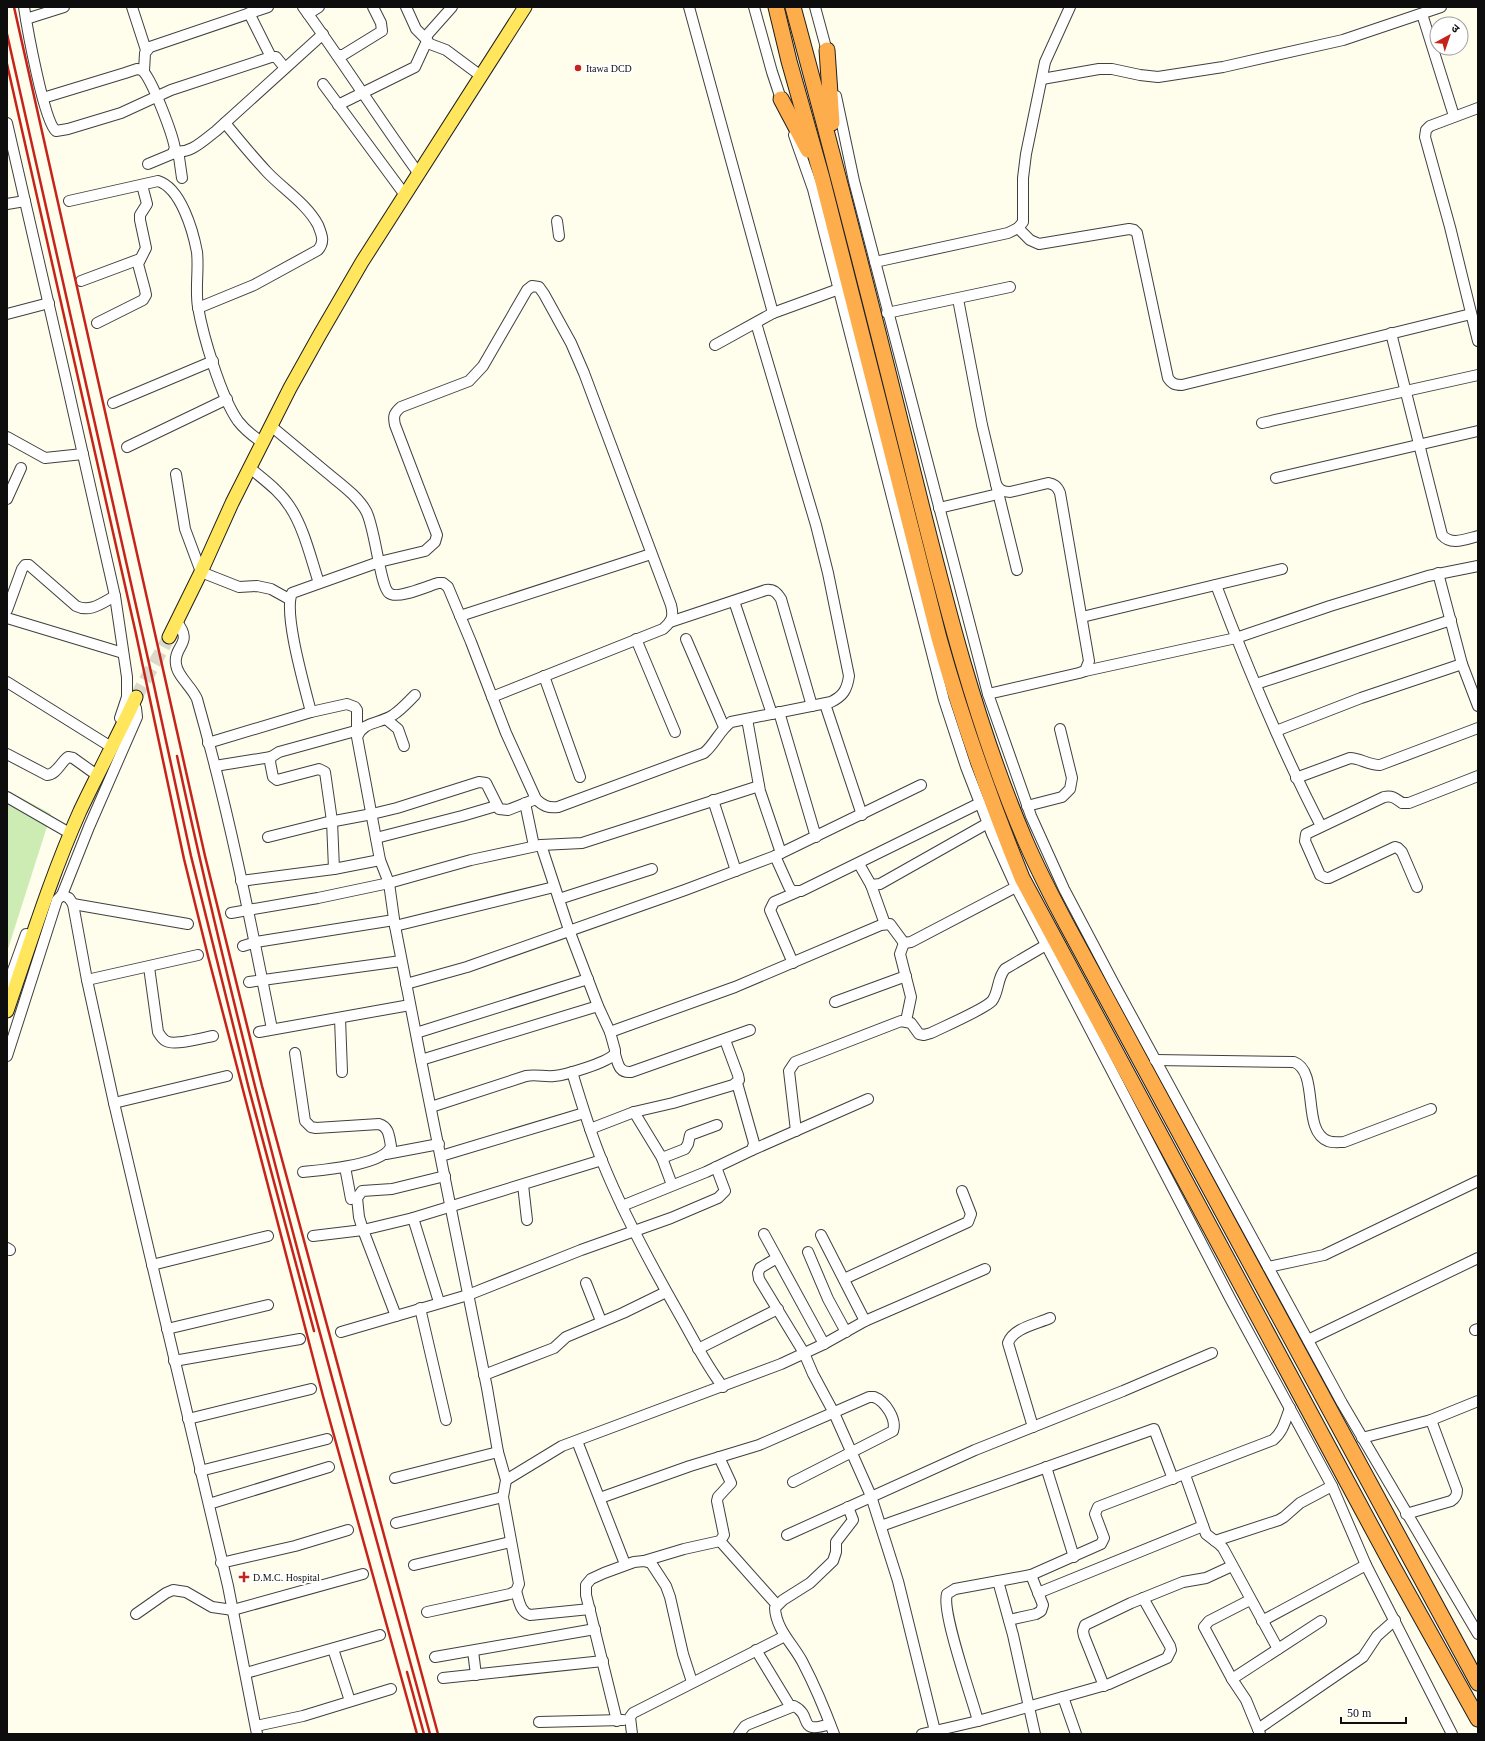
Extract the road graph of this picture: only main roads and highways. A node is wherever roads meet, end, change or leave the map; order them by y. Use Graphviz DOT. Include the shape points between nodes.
graph roads {
  1 [pos="525,7"];
  2 [pos="776,7"];
  3 [pos="793,7"];
  4 [pos="827,50"];
  5 [pos="781,99"];
  6 [pos="834,159"];
  7 [pos="822,178"];
  8 [pos="169,637"];
  9 [pos="134,700"];
  10 [pos="7,1011"];
  11 [pos="1478,1683"];
  12 [pos="1478,1719"];
  1 -- 8 [label="main road" via="343,293 270,426"];
  2 -- 7 [label="highway"];
  3 -- 6 [label="highway"];
  4 -- 6 [label="highway"];
  5 -- 7 [label="highway"];
  6 -- 11 [label="highway" via="958,645 1005,789 1025,840 1064,921"];
  7 -- 12 [label="highway" via="947,668 979,766 1022,878 1392,1565"];
  9 -- 10 [label="main road" via="63,854"];
}
